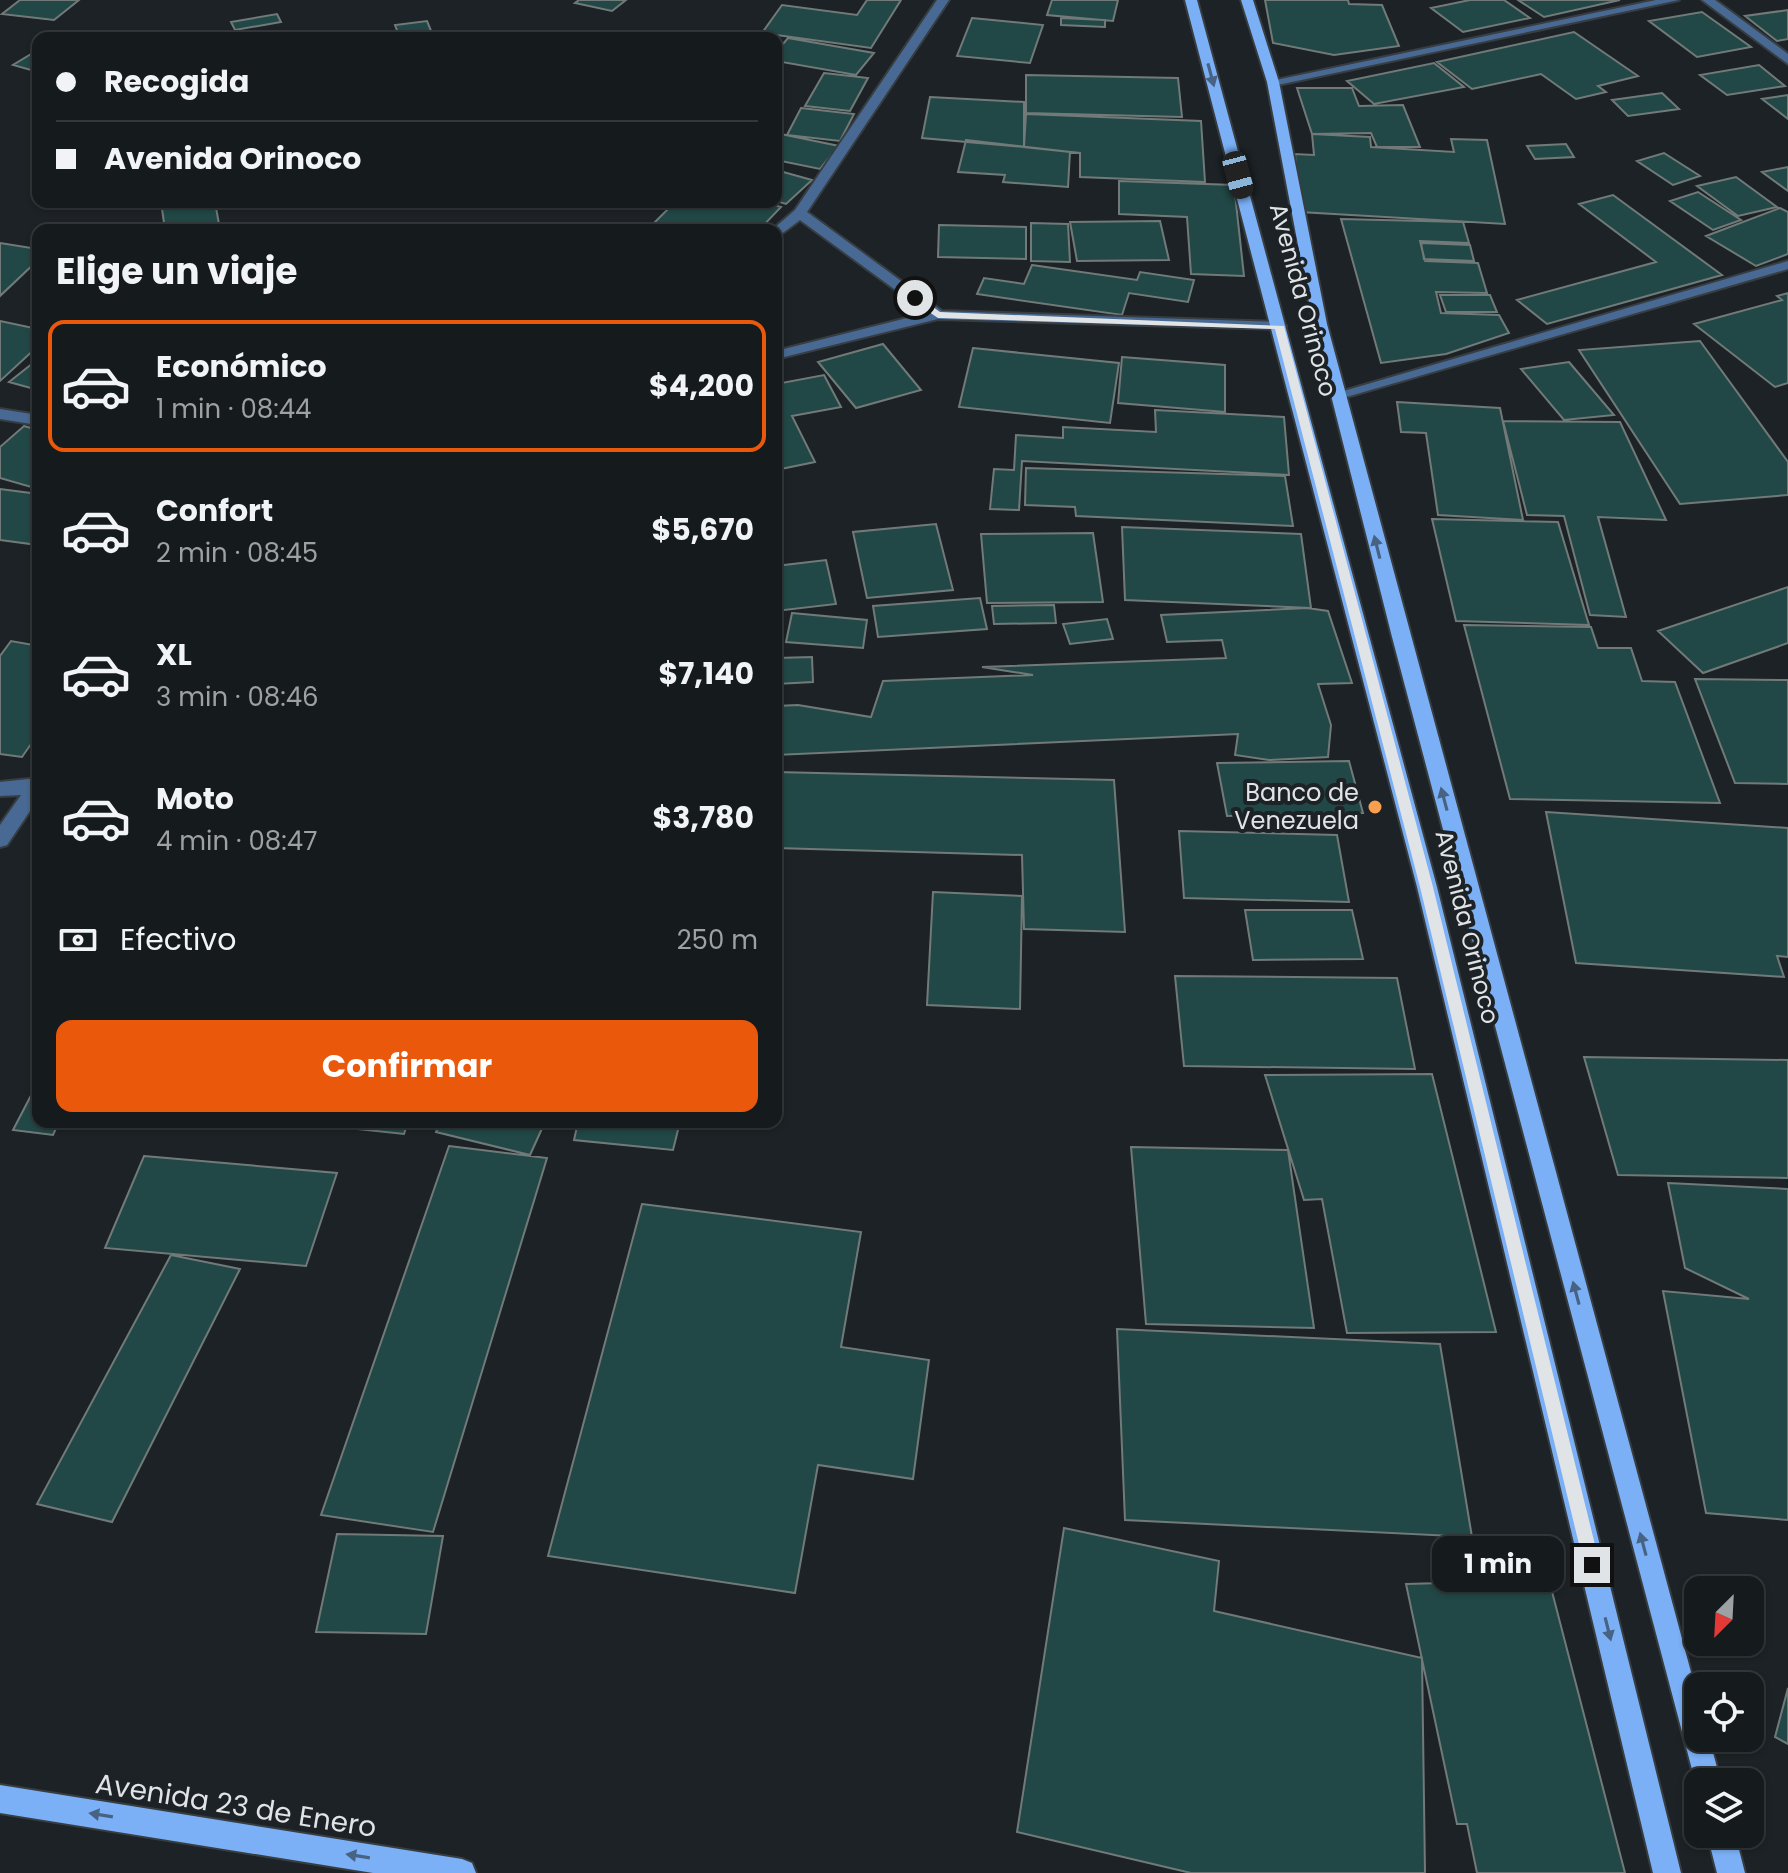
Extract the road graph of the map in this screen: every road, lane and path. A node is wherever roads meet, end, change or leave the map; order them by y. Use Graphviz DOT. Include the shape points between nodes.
graph roads {
  1 [pos="943,0"];
  2 [pos="1191,0"];
  3 [pos="1247,0"];
  4 [pos="1673,0"];
  5 [pos="1708,0"];
  6 [pos="1788,60"];
  7 [pos="1273,82"];
  8 [pos="800,213"];
  9 [pos="782,229"];
  10 [pos="1788,265"];
  11 [pos="938,315"];
  12 [pos="1279,326"];
  13 [pos="782,354"];
  14 [pos="1338,395"];
  15 [pos="0,414"];
  16 [pos="32,419"];
  17 [pos="32,787"];
  18 [pos="0,789"];
  19 [pos="32,794"];
  20 [pos="0,840"];
  21 [pos="1703,1768"];
  22 [pos="0,1799"];
  23 [pos="1725,1848"];
  24 [pos="462,1873"];
  25 [pos="1667,1873"];
  26 [pos="1731,1873"];
  1 -- 8 [label="street"];
  2 -- 12 [label="main road, Avenida Orinoco, one-way"];
  3 -- 7 [label="main road, Avenida Orinoco"];
  4 -- 7 [label="street"];
  5 -- 6 [label="street"];
  7 -- 14 [label="main road, Avenida Orinoco"];
  8 -- 9 [label="street"];
  8 -- 11 [label="street"];
  10 -- 14 [label="street"];
  11 -- 12 [label="street"];
  11 -- 13 [label="street"];
  12 -- 25 [label="main road, Avenida Orinoco, one-way" via="1427,887"];
  21 -- 14 [label="main road, Avenida Orinoco, one-way"];
  15 -- 16 [label="street"];
  17 -- 18 [label="street"];
  19 -- 20 [label="street"];
  24 -- 22 [label="main road, Avenida 23 de Enero, one-way"];
  23 -- 26 [label="main road"];
}
